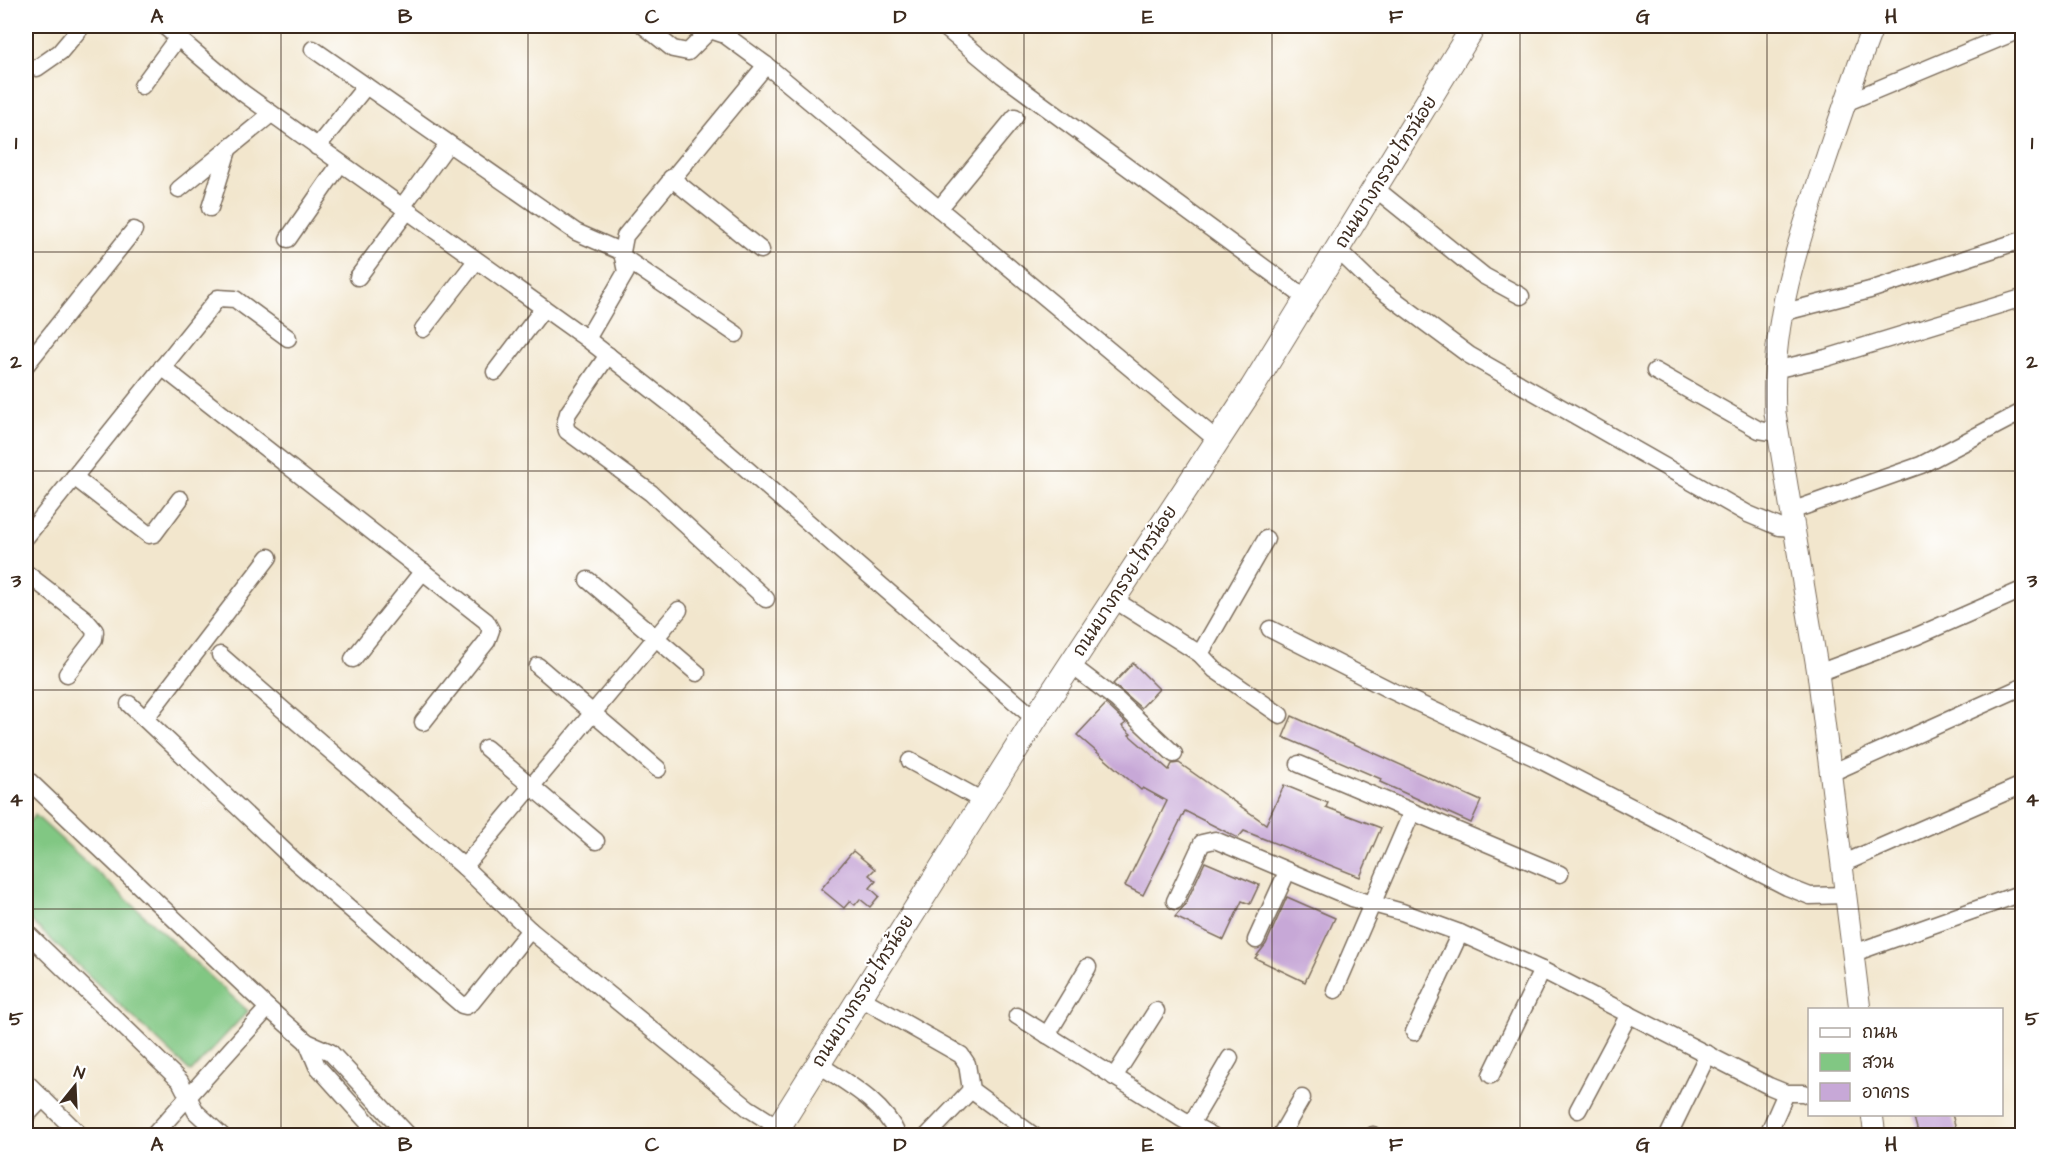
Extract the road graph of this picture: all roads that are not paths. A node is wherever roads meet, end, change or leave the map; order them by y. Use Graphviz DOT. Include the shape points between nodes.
graph roads {
  1 [pos="82,26"];
  2 [pos="164,26"];
  3 [pos="644,26"];
  4 [pos="944,26"];
  5 [pos="1474,26"];
  6 [pos="1873,26"];
  7 [pos="712,28"];
  8 [pos="2022,29"];
  9 [pos="178,37"];
  10 [pos="313,49"];
  11 [pos="766,65"];
  12 [pos="37,68"];
  13 [pos="142,86"];
  14 [pos="366,86"];
  15 [pos="1845,103"];
  16 [pos="271,114"];
  17 [pos="1015,117"];
  18 [pos="448,144"];
  19 [pos="317,147"];
  20 [pos="228,149"];
  21 [pos="340,164"];
  22 [pos="671,178"];
  23 [pos="179,189"];
  24 [pos="1376,189"];
  25 [pos="210,208"];
  26 [pos="404,209"];
  27 [pos="939,209"];
  28 [pos="134,230"];
  29 [pos="288,239"];
  30 [pos="2022,240"];
  31 [pos="761,250"];
  32 [pos="1338,250"];
  33 [pos="622,255"];
  34 [pos="476,261"];
  35 [pos="358,277"];
  36 [pos="1521,296"];
  37 [pos="2022,298"];
  38 [pos="1307,299"];
  39 [pos="543,309"];
  40 [pos="1781,313"];
  41 [pos="423,329"];
  42 [pos="736,334"];
  43 [pos="288,338"];
  44 [pos="587,339"];
  45 [pos="608,355"];
  46 [pos="26,365"];
  47 [pos="162,367"];
  48 [pos="1774,370"];
  49 [pos="1655,371"];
  50 [pos="495,372"];
  51 [pos="2022,412"];
  52 [pos="1778,433"];
  53 [pos="1217,440"];
  54 [pos="74,477"];
  55 [pos="180,499"];
  56 [pos="1793,519"];
  57 [pos="26,537"];
  58 [pos="1266,539"];
  59 [pos="269,556"];
  60 [pos="423,571"];
  61 [pos="26,573"];
  62 [pos="588,580"];
  63 [pos="2022,590"];
  64 [pos="766,599"];
  65 [pos="1113,599"];
  66 [pos="679,610"];
  67 [pos="1270,629"];
  68 [pos="656,638"];
  69 [pos="1200,654"];
  70 [pos="220,655"];
  71 [pos="353,660"];
  72 [pos="1071,664"];
  73 [pos="538,666"];
  74 [pos="697,673"];
  75 [pos="1818,673"];
  76 [pos="67,674"];
  77 [pos="2022,687"];
  78 [pos="129,704"];
  79 [pos="593,713"];
  80 [pos="1280,715"];
  81 [pos="145,719"];
  82 [pos="1035,719"];
  83 [pos="423,722"];
  84 [pos="486,748"];
  85 [pos="1174,754"];
  86 [pos="910,761"];
  87 [pos="1299,764"];
  88 [pos="658,769"];
  89 [pos="1831,773"];
  90 [pos="26,778"];
  91 [pos="2022,785"];
  92 [pos="531,787"];
  93 [pos="983,801"];
  94 [pos="1412,812"];
  95 [pos="596,841"];
  96 [pos="1842,864"];
  97 [pos="464,867"];
  98 [pos="1287,872"];
  99 [pos="1560,874"];
  100 [pos="2022,893"];
  101 [pos="1846,895"];
  102 [pos="1175,901"];
  103 [pos="1373,904"];
  104 [pos="530,930"];
  105 [pos="26,932"];
  106 [pos="1460,933"];
  107 [pos="1256,940"];
  108 [pos="1854,953"];
  109 [pos="1088,967"];
  110 [pos="1542,970"];
  111 [pos="1335,990"];
  112 [pos="859,997"];
  113 [pos="268,1008"];
  114 [pos="1860,1008"];
  115 [pos="1156,1011"];
  116 [pos="1629,1014"];
  117 [pos="1017,1016"];
  118 [pos="1414,1032"];
  119 [pos="1047,1035"];
  120 [pos="307,1042"];
  121 [pos="1708,1054"];
  122 [pos="1230,1058"];
  123 [pos="818,1064"];
  124 [pos="1491,1075"];
  125 [pos="1114,1077"];
  126 [pos="26,1082"];
  127 [pos="970,1090"];
  128 [pos="1808,1092"];
  129 [pos="1786,1093"];
  130 [pos="189,1096"];
  131 [pos="43,1098"];
  132 [pos="1302,1098"];
  133 [pos="1578,1110"];
  134 [pos="26,1116"];
  135 [pos="1872,1116"];
  136 [pos="1191,1124"];
  137 [pos="776,1131"];
  138 [pos="81,1136"];
  139 [pos="153,1136"];
  140 [pos="222,1136"];
  141 [pos="380,1136"];
  142 [pos="409,1136"];
  143 [pos="898,1136"];
  144 [pos="927,1136"];
  145 [pos="1034,1136"];
  146 [pos="1213,1136"];
  147 [pos="1280,1136"];
  148 [pos="1668,1136"];
  149 [pos="1767,1136"];
  150 [pos="1875,1136"];
  1 -- 12 [label="street" via="60,51"];
  2 -- 9 [label="street"];
  3 -- 7 [label="street" via="680,52 688,52"];
  4 -- 38 [label="street" via="1002,75"];
  5 -- 24 [label="main road, ถนนบางกรวย-ไทรน้อย"];
  6 -- 15 [label="street"];
  7 -- 11 [label="street"];
  8 -- 15 [label="street"];
  9 -- 13 [label="street"];
  9 -- 16 [label="street"];
  10 -- 14 [label="street"];
  11 -- 22 [label="street"];
  11 -- 27 [label="street"];
  14 -- 18 [label="street"];
  14 -- 19 [label="street"];
  15 -- 40 [label="street" via="1790,269"];
  16 -- 19 [label="street"];
  16 -- 20 [label="street"];
  17 -- 27 [label="street"];
  18 -- 26 [label="street"];
  18 -- 33 [label="street" via="576,232"];
  19 -- 21 [label="street"];
  20 -- 23 [label="street"];
  20 -- 25 [label="street"];
  21 -- 26 [label="street"];
  21 -- 29 [label="street"];
  22 -- 31 [label="street"];
  22 -- 33 [label="street" via="625,236"];
  24 -- 32 [label="main road, ถนนบางกรวย-ไทรน้อย"];
  24 -- 36 [label="street" via="1484,276"];
  26 -- 34 [label="street"];
  26 -- 35 [label="street"];
  27 -- 53 [label="street"];
  28 -- 46 [label="street"];
  30 -- 40 [label="street" via="1870,290"];
  32 -- 38 [label="main road, ถนนบางกรวย-ไทรน้อย"];
  32 -- 56 [label="street" via="1372,284 1469,355 1748,514 1779,527"];
  33 -- 42 [label="street"];
  33 -- 44 [label="street" via="626,273 622,283"];
  34 -- 39 [label="street"];
  34 -- 41 [label="street"];
  37 -- 48 [label="street"];
  38 -- 53 [label="main road, ถนนบางกรวย-ไทรน้อย"];
  39 -- 44 [label="street"];
  39 -- 50 [label="street"];
  40 -- 48 [label="street"];
  43 -- 47 [label="street" via="235,299 218,298"];
  44 -- 45 [label="street"];
  45 -- 64 [label="street" via="568,413 567,431 651,493"];
  45 -- 82 [label="street" via="691,421"];
  47 -- 54 [label="street"];
  47 -- 60 [label="street"];
  48 -- 52 [label="street"];
  49 -- 52 [label="street" via="1759,430"];
  51 -- 56 [label="street" via="1921,465"];
  52 -- 56 [label="street"];
  53 -- 65 [label="main road, ถนนบางกรวย-ไทรน้อย"];
  54 -- 55 [label="street" via="149,535 154,534"];
  54 -- 57 [label="street"];
  56 -- 75 [label="street"];
  58 -- 69 [label="street"];
  59 -- 81 [label="street"];
  60 -- 71 [label="street"];
  60 -- 83 [label="street" via="486,621 491,630"];
  61 -- 76 [label="street" via="95,631 94,639"];
  62 -- 68 [label="street"];
  63 -- 75 [label="street" via="1917,636"];
  65 -- 69 [label="street"];
  65 -- 72 [label="main road, ถนนบางกรวย-ไทรน้อย"];
  66 -- 68 [label="street"];
  67 -- 101 [label="street" via="1550,765 1787,887 1810,896"];
  68 -- 74 [label="street"];
  68 -- 79 [label="street"];
  69 -- 80 [label="street" via="1215,670"];
  70 -- 97 [label="street"];
  72 -- 82 [label="main road, ถนนบางกรวย-ไทรน้อย"];
  72 -- 85 [label="street" via="1117,700"];
  73 -- 79 [label="street"];
  75 -- 89 [label="street"];
  77 -- 89 [label="street"];
  78 -- 81 [label="street"];
  79 -- 88 [label="street"];
  79 -- 92 [label="street"];
  81 -- 104 [label="street" via="296,862 462,1005 472,1002"];
  82 -- 93 [label="main road, ถนนบางกรวย-ไทรน้อย"];
  84 -- 92 [label="street"];
  86 -- 93 [label="street"];
  87 -- 94 [label="street"];
  89 -- 96 [label="street"];
  90 -- 113 [label="street"];
  91 -- 96 [label="street"];
  92 -- 95 [label="street"];
  92 -- 97 [label="street"];
  93 -- 112 [label="main road, ถนนบางกรวย-ไทรน้อย"];
  94 -- 99 [label="street"];
  94 -- 103 [label="street"];
  96 -- 101 [label="street"];
  97 -- 104 [label="street"];
  98 -- 102 [label="street" via="1215,840 1208,841 1203,843"];
  98 -- 103 [label="street"];
  98 -- 107 [label="street"];
  100 -- 108 [label="street"];
  101 -- 108 [label="street"];
  103 -- 106 [label="street"];
  103 -- 111 [label="street"];
  104 -- 137 [label="street"];
  105 -- 130 [label="street" via="180,1081"];
  106 -- 110 [label="street"];
  106 -- 118 [label="street"];
  108 -- 114 [label="street"];
  109 -- 119 [label="street"];
  110 -- 116 [label="street"];
  110 -- 124 [label="street"];
  112 -- 123 [label="main road, ถนนบางกรวย-ไทรน้อย"];
  112 -- 127 [label="street" via="961,1055 967,1064"];
  113 -- 120 [label="street"];
  113 -- 130 [label="street"];
  115 -- 125 [label="street"];
  116 -- 121 [label="street"];
  116 -- 133 [label="street"];
  117 -- 119 [label="street"];
  119 -- 125 [label="street"];
  120 -- 141 [label="street" via="317,1066"];
  120 -- 142 [label="street" via="330,1052"];
  121 -- 129 [label="street"];
  121 -- 148 [label="street"];
  122 -- 136 [label="street"];
  123 -- 137 [label="main road, ถนนบางกรวย-ไทรน้อย"];
  123 -- 143 [label="street" via="870,1100 891,1120"];
  125 -- 136 [label="street"];
  126 -- 131 [label="street"];
  127 -- 144 [label="street"];
  127 -- 145 [label="street"];
  128 -- 129 [label="street"];
  129 -- 149 [label="street"];
  130 -- 139 [label="street"];
  130 -- 140 [label="street" via="196,1112"];
  131 -- 134 [label="street"];
  131 -- 138 [label="street"];
  132 -- 147 [label="street"];
  135 -- 150 [label="street"];
  136 -- 146 [label="street"];
}
